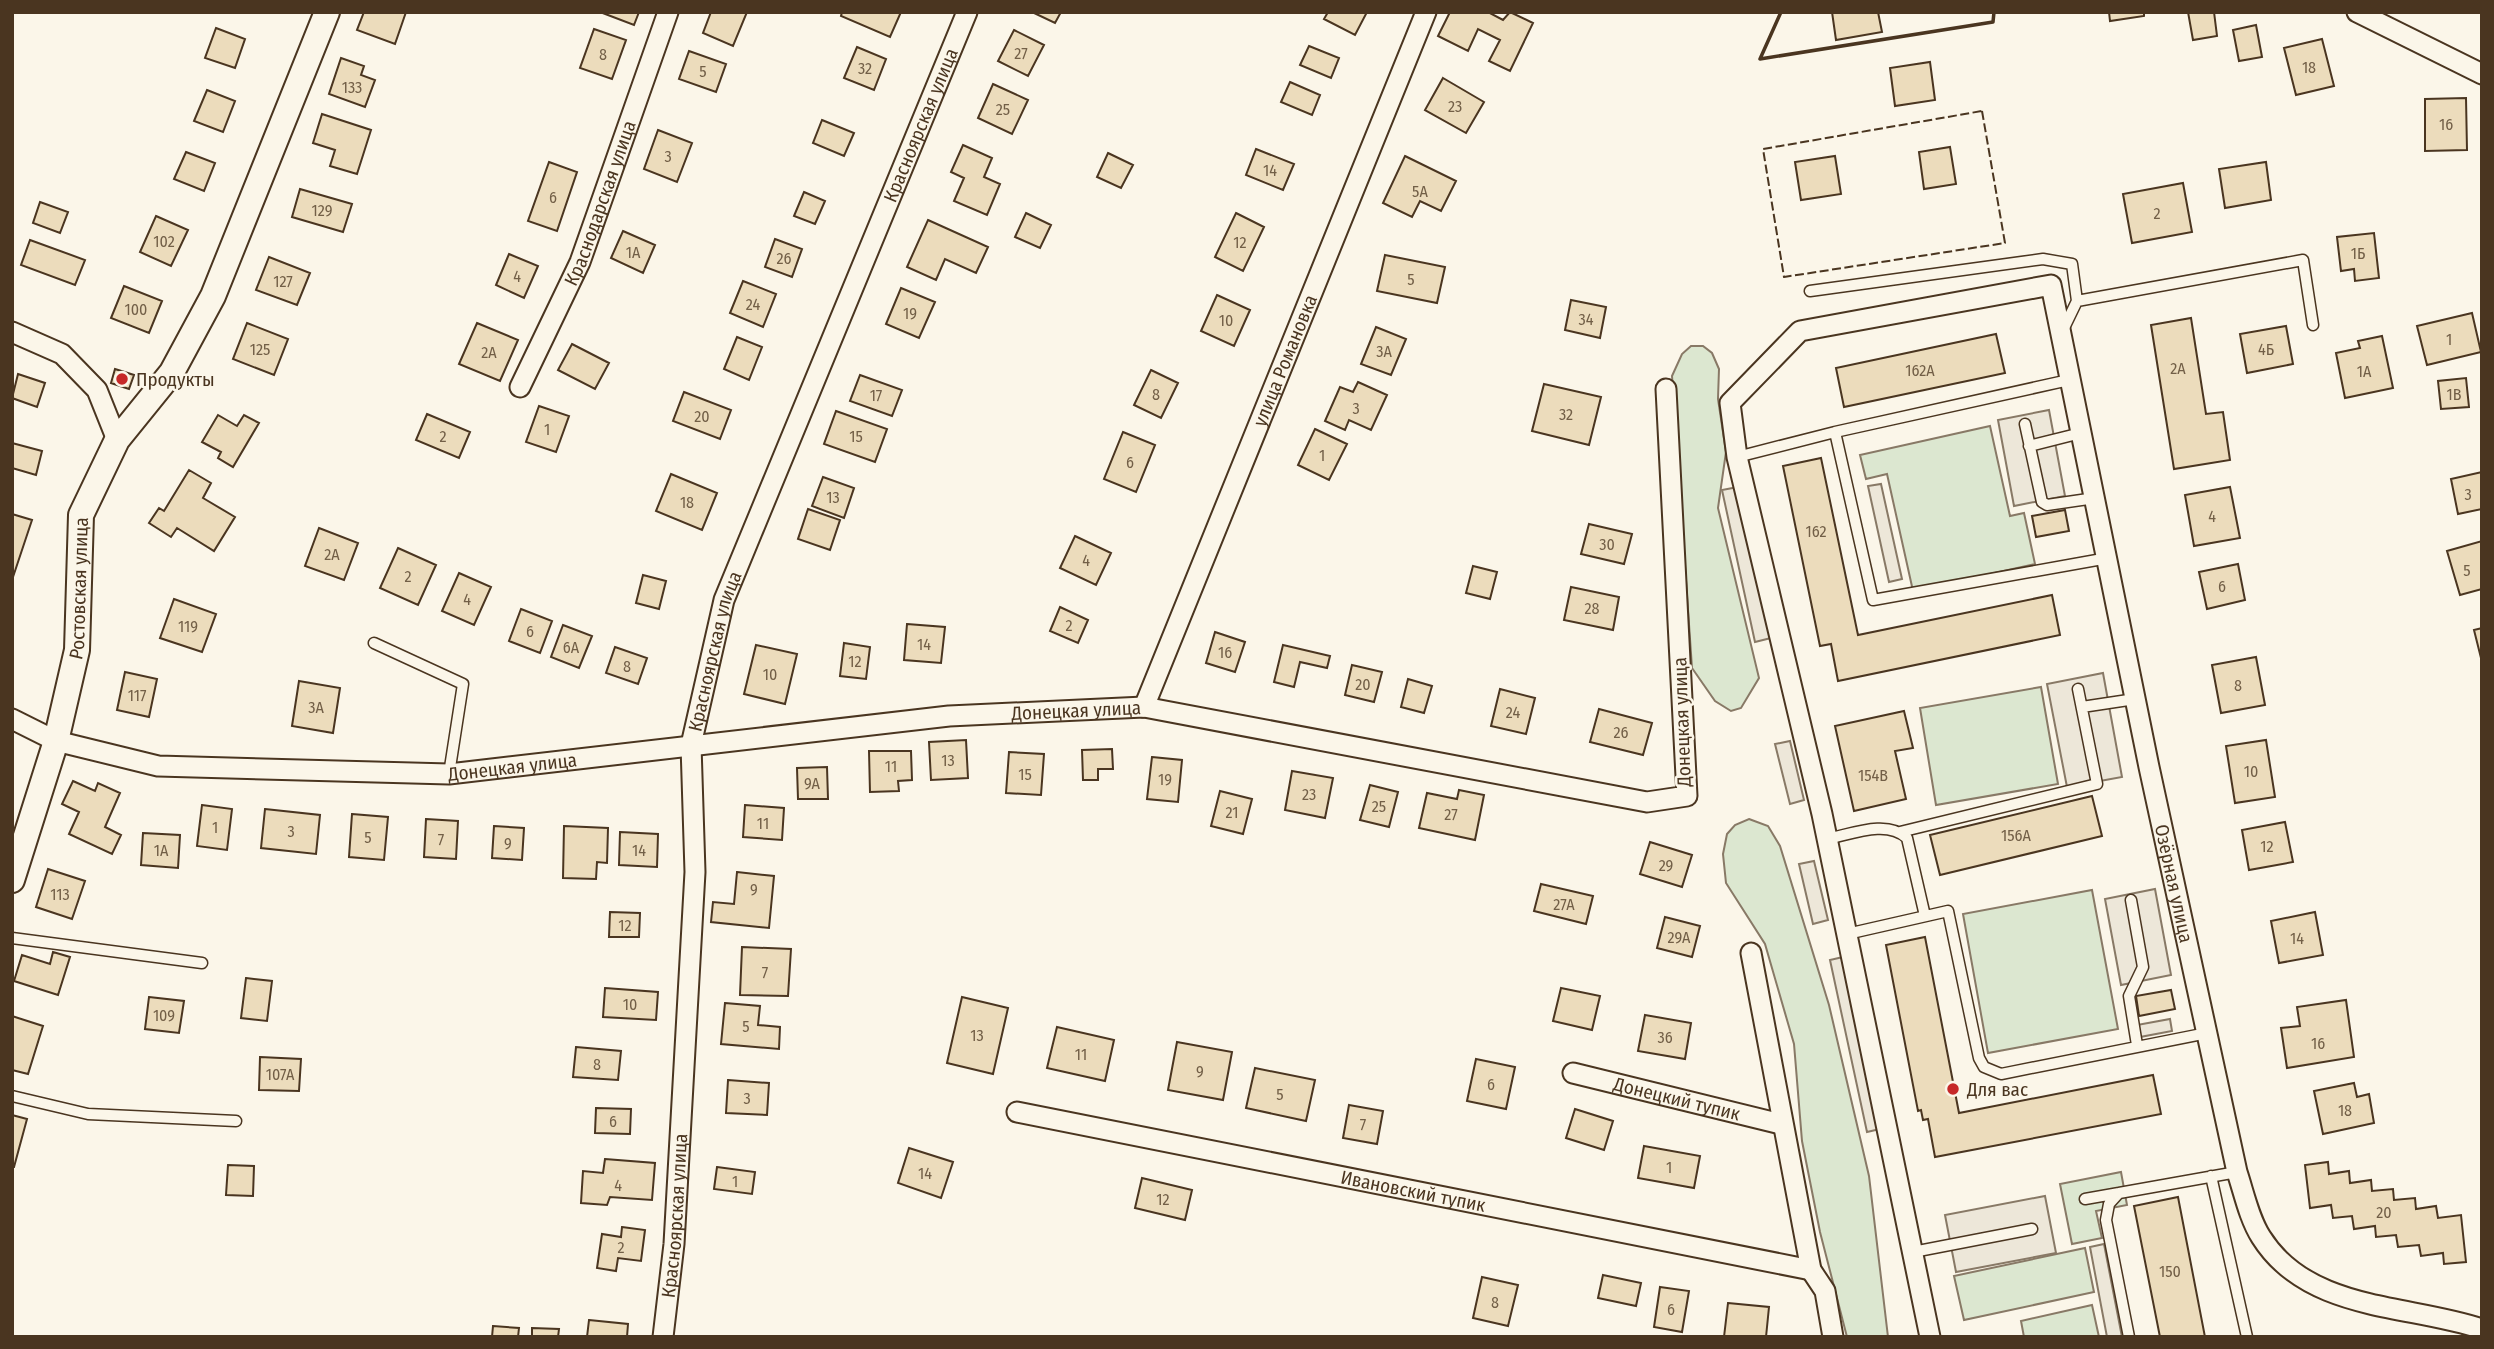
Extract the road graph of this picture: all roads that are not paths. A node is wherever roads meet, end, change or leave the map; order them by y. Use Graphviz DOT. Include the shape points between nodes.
graph roads {
  1 [pos="327,12"];
  2 [pos="668,12"];
  3 [pos="967,12"];
  4 [pos="1426,12"];
  5 [pos="2357,12"];
  6 [pos="2482,74"];
  7 [pos="1810,291"];
  8 [pos="2077,301"];
  9 [pos="2313,325"];
  10 [pos="12,332"];
  11 [pos="2061,334"];
  12 [pos="2069,380"];
  13 [pos="520,387"];
  14 [pos="1666,389"];
  15 [pos="2025,424"];
  16 [pos="1835,432"];
  17 [pos="2081,433"];
  18 [pos="117,440"];
  19 [pos="2029,446"];
  20 [pos="1737,457"];
  21 [pos="2095,498"];
  22 [pos="2109,557"];
  23 [pos="374,643"];
  24 [pos="2078,689"];
  25 [pos="2135,699"];
  26 [pos="1144,707"];
  27 [pos="2082,707"];
  28 [pos="12,719"];
  29 [pos="56,741"];
  30 [pos="691,744"];
  31 [pos="449,774"];
  32 [pos="1899,831"];
  33 [pos="19,832"];
  34 [pos="1827,839"];
  35 [pos="12,880"];
  36 [pos="2131,900"];
  37 [pos="1925,916"];
  38 [pos="1847,934"];
  39 [pos="12,937"];
  40 [pos="1751,953"];
  41 [pos="202,963"];
  42 [pos="2207,1033"];
  43 [pos="2137,1045"];
  44 [pos="1573,1073"];
  45 [pos="12,1096"];
  46 [pos="1017,1112"];
  47 [pos="236,1121"];
  48 [pos="1781,1124"];
  49 [pos="2237,1172"];
  50 [pos="2211,1176"];
  51 [pos="2119,1193"];
  52 [pos="2085,1199"];
  53 [pos="2032,1229"];
  54 [pos="1913,1252"];
  55 [pos="1811,1270"];
  56 [pos="2482,1329"];
  57 [pos="663,1337"];
  58 [pos="1833,1337"];
  59 [pos="1930,1337"];
  60 [pos="2129,1337"];
  61 [pos="2247,1337"];
  1 -- 18 [label="street, Ростовская улица" via="213,296 172,372"];
  2 -- 13 [label="street, Краснодарская улица" via="580,262"];
  3 -- 30 [label="street, Красноярская улица" via="724,600"];
  4 -- 26 [label="street, улица Романовка"];
  5 -- 6 [label="street"];
  7 -- 8 [label="lane" via="2043,259 2072,264"];
  8 -- 9 [label="lane" via="2303,260"];
  8 -- 11 [label="lane"];
  10 -- 18 [label="street" via="62,354 97,390"];
  11 -- 12 [label="street, Озёрная улица"];
  11 -- 20 [label="street, Озёрная улица" via="2051,285 1800,331 1730,403"];
  12 -- 16 [label="lane"];
  12 -- 17 [label="street, Озёрная улица"];
  14 -- 26 [label="street, Донецкая улица" via="1687,796 1647,802"];
  15 -- 19 [label="lane"];
  16 -- 20 [label="lane"];
  16 -- 22 [label="lane" via="1873,600"];
  17 -- 19 [label="lane"];
  17 -- 21 [label="street, Озёрная улица"];
  18 -- 29 [label="street, Ростовская улица" via="81,515 77,650"];
  19 -- 21 [label="lane" via="2042,502"];
  20 -- 34 [label="street"];
  21 -- 22 [label="street, Озёрная улица"];
  22 -- 25 [label="street, Озёрная улица"];
  23 -- 31 [label="lane" via="463,684"];
  24 -- 27 [label="lane"];
  25 -- 27 [label="lane"];
  25 -- 42 [label="street, Озёрная улица"];
  26 -- 30 [label="street, Донецкая улица" via="949,716"];
  27 -- 32 [label="lane" via="2097,784"];
  28 -- 29 [label="street, Донецкая улица"];
  29 -- 31 [label="street, Донецкая улица" via="158,766"];
  29 -- 33 [label="street, Ростовская улица"];
  30 -- 31 [label="street, Донецкая улица"];
  30 -- 57 [label="street, Красноярская улица" via="695,872 674,1244"];
  32 -- 34 [label="lane" via="1888,827"];
  32 -- 37 [label="lane" via="1907,838"];
  33 -- 35 [label="street, Ростовская улица"];
  34 -- 38 [label="street"];
  36 -- 43 [label="lane" via="2143,967 2129,996"];
  37 -- 38 [label="lane"];
  37 -- 43 [label="lane" via="1948,911 1979,1058 1993,1072"];
  38 -- 54 [label="street"];
  39 -- 41 [label="lane"];
  40 -- 48 [label="street"];
  42 -- 43 [label="lane"];
  42 -- 49 [label="street, Озёрная улица"];
  44 -- 48 [label="street, Донецкий тупик"];
  45 -- 47 [label="lane" via="88,1114"];
  46 -- 55 [label="street, Ивановский тупик"];
  48 -- 55 [label="street"];
  49 -- 50 [label="lane"];
  49 -- 56 [label="street, Озёрная улица" via="2261,1237 2302,1278 2362,1303"];
  50 -- 51 [label="lane"];
  50 -- 61 [label="lane"];
  51 -- 52 [label="lane"];
  51 -- 60 [label="lane" via="2109,1204 2106,1220"];
  53 -- 54 [label="lane"];
  54 -- 59 [label="street"];
  55 -- 58 [label="street" via="1825,1291"];
}
